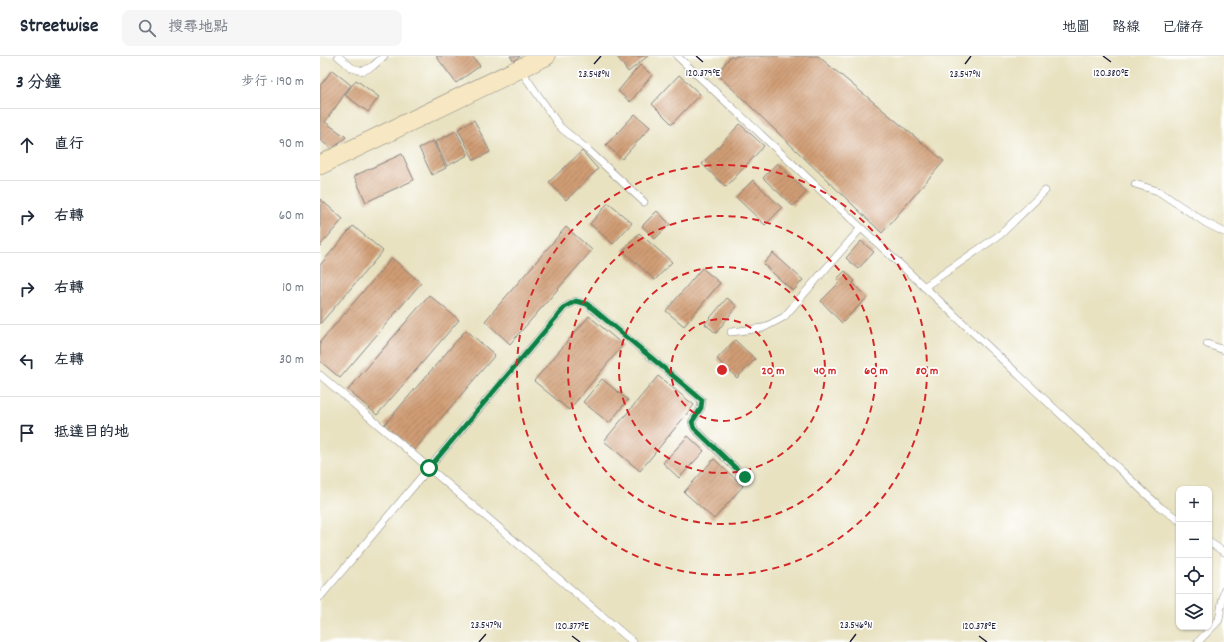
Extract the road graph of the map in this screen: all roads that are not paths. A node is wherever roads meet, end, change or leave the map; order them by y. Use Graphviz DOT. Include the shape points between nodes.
graph roads {
  1 [pos="338,56"];
  2 [pos="384,56"];
  3 [pos="546,56"];
  4 [pos="678,56"];
  5 [pos="520,69"];
  6 [pos="322,162"];
  7 [pos="1135,184"];
  8 [pos="1045,191"];
  9 [pos="644,202"];
  10 [pos="861,228"];
  11 [pos="1224,232"];
  12 [pos="924,287"];
  13 [pos="731,332"];
  14 [pos="1207,344"];
  15 [pos="1224,350"];
  16 [pos="320,375"];
  17 [pos="429,468"];
  18 [pos="745,477"];
  19 [pos="1176,518"];
  20 [pos="1212,544"];
  21 [pos="1224,552"];
  22 [pos="1224,591"];
  23 [pos="320,597"];
  24 [pos="1222,619"];
  25 [pos="633,642"];
  26 [pos="1198,642"];
  1 -- 2 [label="lane" via="352,68 363,71"];
  3 -- 5 [label="street"];
  4 -- 10 [label="lane"];
  5 -- 6 [label="street"];
  5 -- 9 [label="lane" via="560,127"];
  7 -- 11 [label="lane" via="1158,191"];
  8 -- 12 [label="lane" via="1002,234"];
  10 -- 12 [label="lane"];
  10 -- 13 [label="lane" via="784,317 763,328"];
  12 -- 19 [label="lane" via="1160,507"];
  14 -- 15 [label="lane"];
  16 -- 17 [label="lane"];
  17 -- 18 [label="lane" via="565,307 576,301 587,304 702,400 701,408 692,422 694,428"];
  17 -- 23 [label="lane"];
  17 -- 25 [label="lane"];
  20 -- 21 [label="lane"];
  22 -- 24 [label="lane"];
  24 -- 26 [label="lane"];
}
